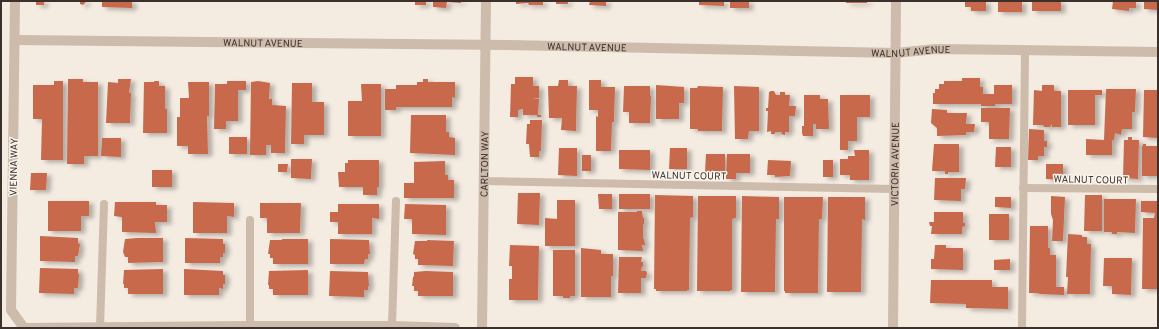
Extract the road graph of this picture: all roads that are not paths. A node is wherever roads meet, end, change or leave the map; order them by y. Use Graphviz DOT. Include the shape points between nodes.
graph roads {
  1 [pos="15,1"];
  2 [pos="486,1"];
  3 [pos="896,1"];
  4 [pos="15,40"];
  5 [pos="486,45"];
  6 [pos="1025,51"];
  7 [pos="1158,52"];
  8 [pos="896,53"];
  9 [pos="484,181"];
  10 [pos="1023,188"];
  11 [pos="894,189"];
  12 [pos="1158,190"];
  13 [pos="396,201"];
  14 [pos="104,204"];
  15 [pos="250,220"];
  16 [pos="392,326"];
  17 [pos="100,327"];
  18 [pos="251,327"];
  19 [pos="24,328"];
  20 [pos="455,328"];
  21 [pos="482,328"];
  22 [pos="893,328"];
  23 [pos="1022,328"];
  1 -- 4 [label="street, VIENNA WAY"];
  2 -- 5 [label="street, CARLTON WAY"];
  3 -- 8 [label="street, VICTORIA AVENUE"];
  4 -- 5 [label="street, WALNUT AVENUE"];
  4 -- 19 [label="street, VIENNA WAY" via="11,310"];
  5 -- 8 [label="street, WALNUT AVENUE"];
  5 -- 9 [label="street, CARLTON WAY"];
  6 -- 7 [label="street, WALNUT AVENUE"];
  6 -- 8 [label="street, WALNUT AVENUE" via="936,49"];
  6 -- 10 [label="lane"];
  8 -- 11 [label="street, VICTORIA AVENUE"];
  9 -- 11 [label="lane, WALNUT COURT"];
  9 -- 21 [label="street, CARLTON WAY"];
  10 -- 12 [label="lane, WALNUT COURT"];
  10 -- 23 [label="lane"];
  11 -- 22 [label="street, VICTORIA AVENUE"];
  13 -- 16 [label="lane"];
  14 -- 17 [label="lane"];
  15 -- 18 [label="lane"];
  16 -- 18 [label="street"];
  16 -- 20 [label="street"];
  17 -- 18 [label="street"];
  17 -- 19 [label="street"];
}
